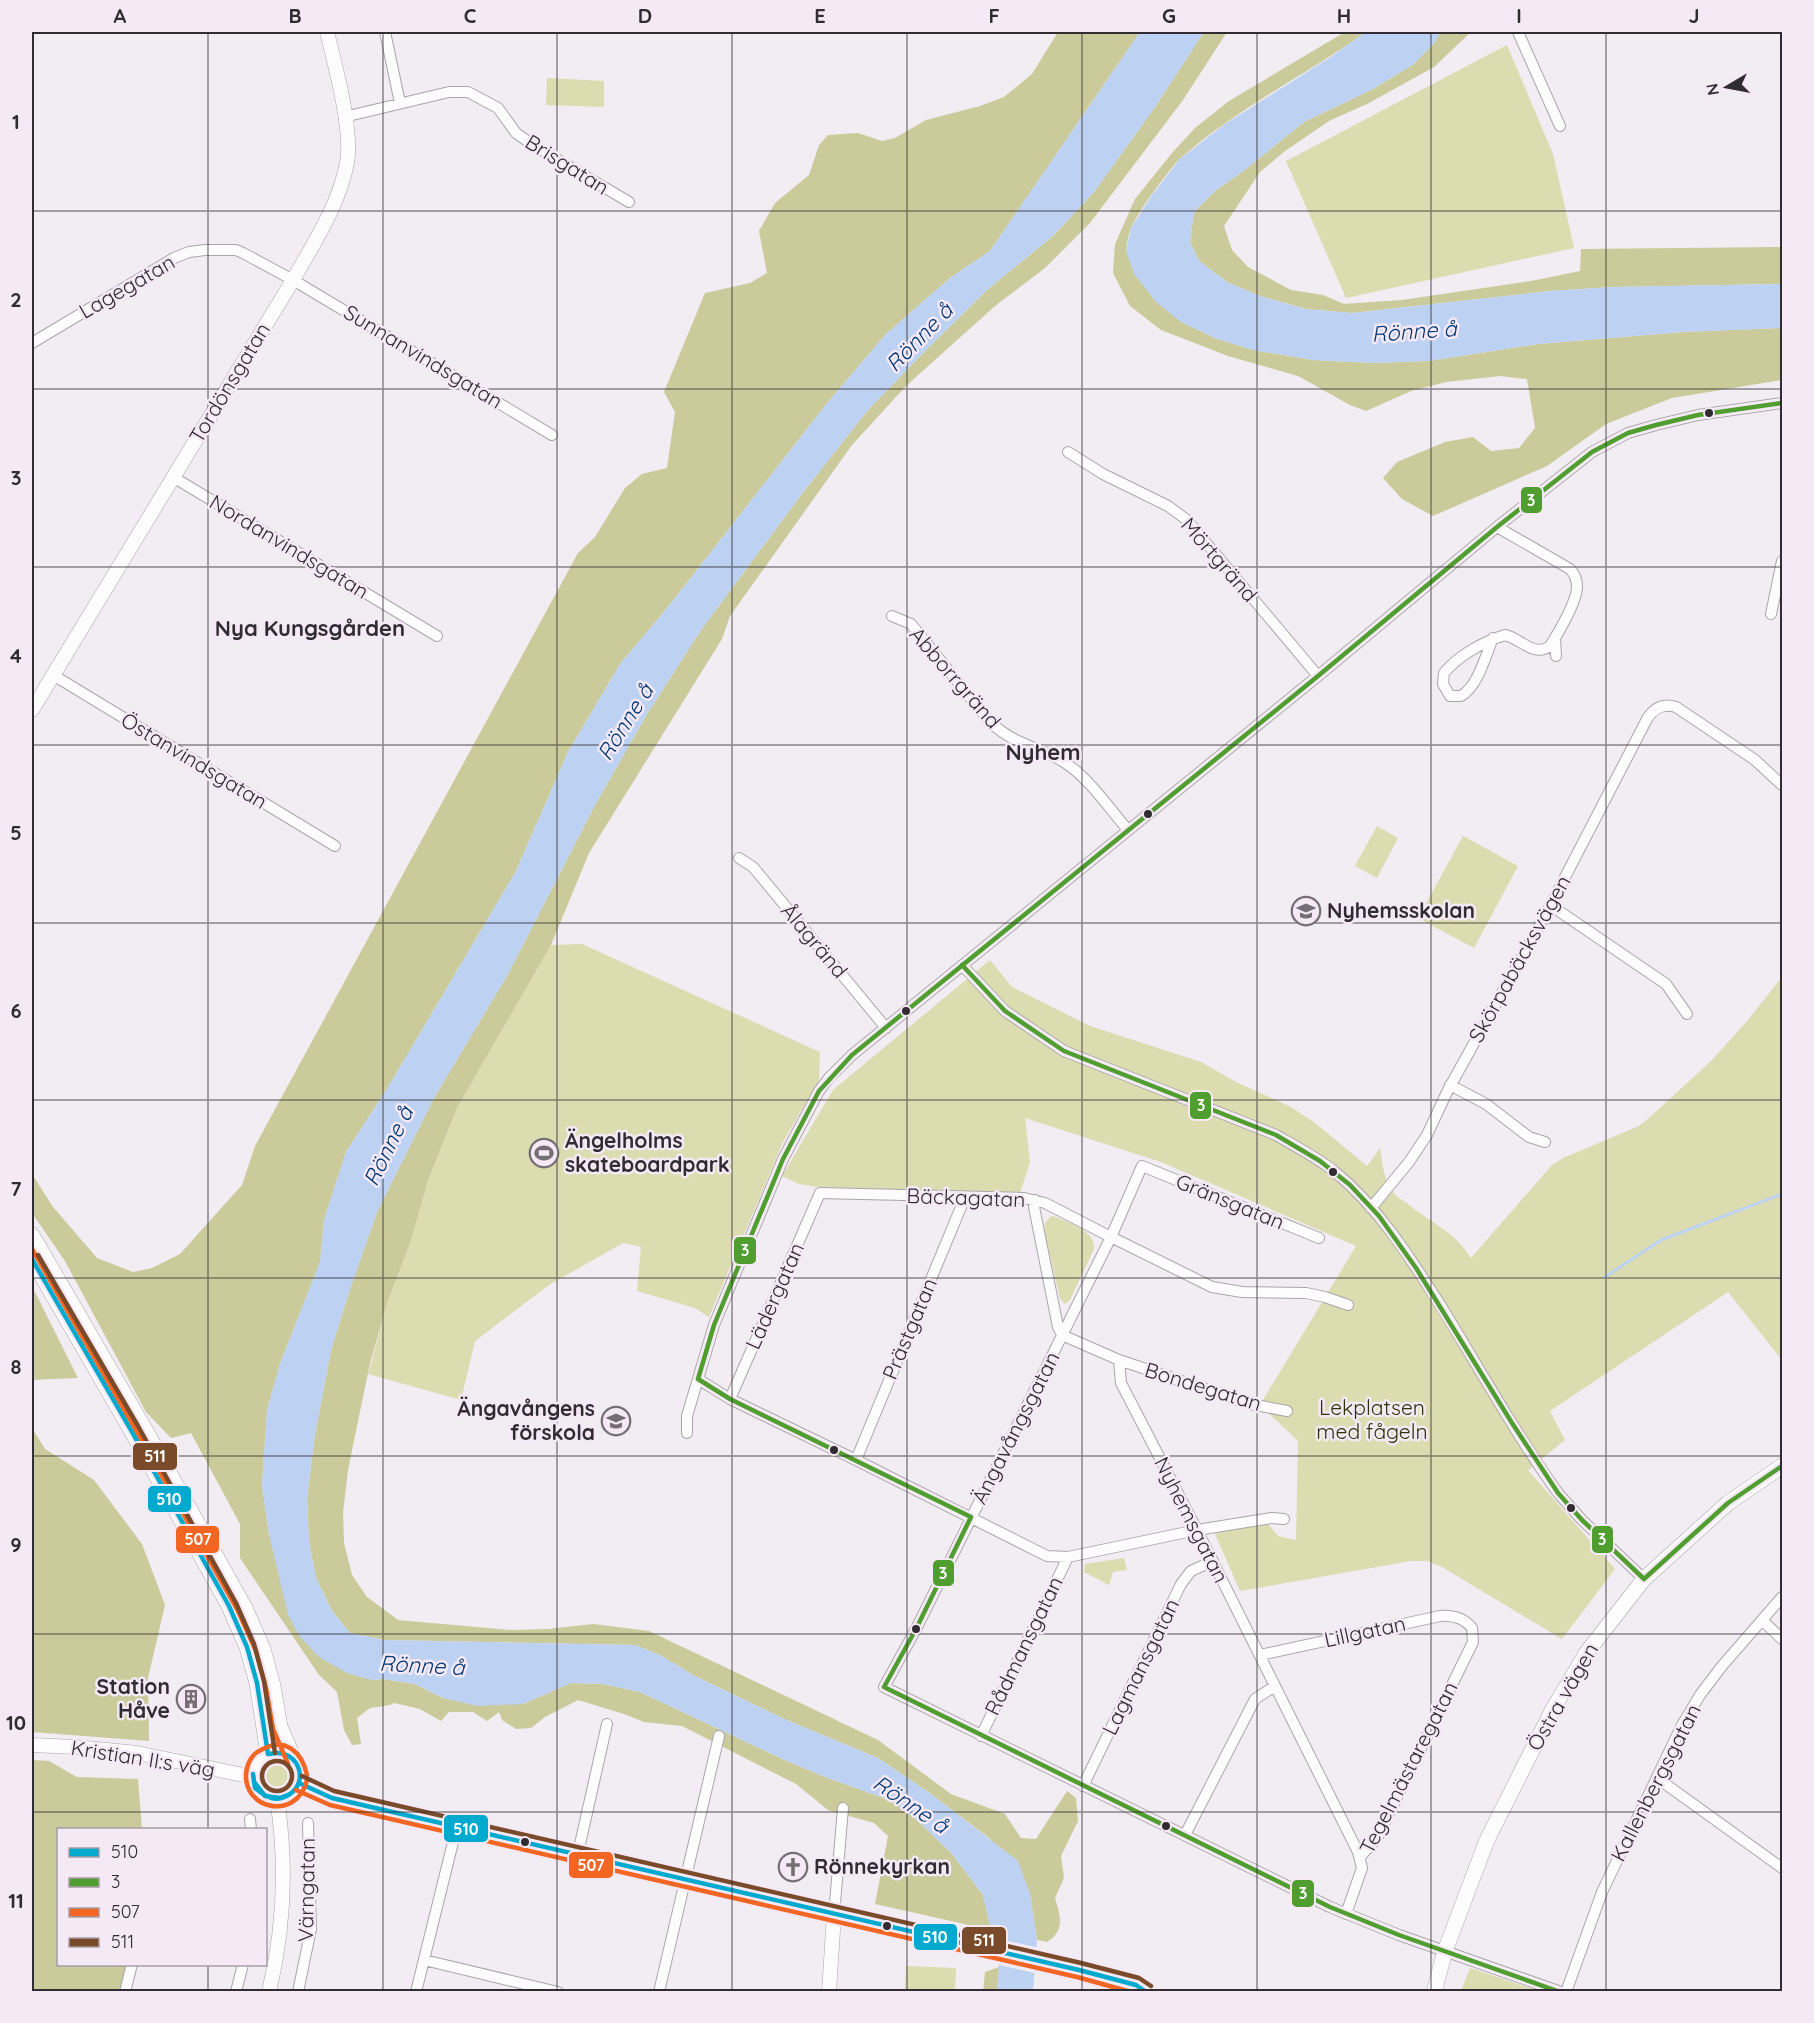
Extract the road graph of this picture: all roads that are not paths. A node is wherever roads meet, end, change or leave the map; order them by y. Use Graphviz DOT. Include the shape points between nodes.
graph roads {
  1 [pos="327,32"];
  2 [pos="385,32"];
  3 [pos="1518,32"];
  4 [pos="400,103"];
  5 [pos="344,117"];
  6 [pos="1560,126"];
  7 [pos="629,202"];
  8 [pos="293,280"];
  9 [pos="32,343"];
  10 [pos="1782,403"];
  11 [pos="552,435"];
  12 [pos="1068,452"];
  13 [pos="173,477"];
  14 [pos="1497,527"];
  15 [pos="1782,561"];
  16 [pos="1771,614"];
  17 [pos="892,616"];
  18 [pos="437,636"];
  19 [pos="1555,637"];
  20 [pos="1493,639"];
  21 [pos="1556,656"];
  22 [pos="53,675"];
  23 [pos="1318,676"];
  24 [pos="32,710"];
  25 [pos="1782,785"];
  26 [pos="1128,830"];
  27 [pos="335,846"];
  28 [pos="739,858"];
  29 [pos="1550,905"];
  30 [pos="962,965"];
  31 [pos="1687,1014"];
  32 [pos="886,1028"];
  33 [pos="1450,1085"];
  34 [pos="1545,1142"];
  35 [pos="1142,1166"];
  36 [pos="820,1193"];
  37 [pos="961,1197"];
  38 [pos="1035,1200"];
  39 [pos="1371,1208"];
  40 [pos="32,1235"];
  41 [pos="1108,1235"];
  42 [pos="1319,1238"];
  43 [pos="32,1259"];
  44 [pos="1348,1305"];
  45 [pos="1062,1335"];
  46 [pos="1119,1360"];
  47 [pos="698,1379"];
  48 [pos="730,1399"];
  49 [pos="1287,1411"];
  50 [pos="687,1433"];
  51 [pos="856,1460"];
  52 [pos="1782,1467"];
  53 [pos="971,1517"];
  54 [pos="1284,1519"];
  55 [pos="1197,1530"];
  56 [pos="1068,1557"];
  57 [pos="1213,1561"];
  58 [pos="1644,1579"];
  59 [pos="1782,1597"];
  60 [pos="1762,1620"];
  61 [pos="1469,1624"];
  62 [pos="1782,1639"];
  63 [pos="1260,1654"];
  64 [pos="1275,1686"];
  65 [pos="607,1724"];
  66 [pos="719,1736"];
  67 [pos="981,1736"];
  68 [pos="32,1745"];
  69 [pos="268,1754"];
  70 [pos="295,1761"];
  71 [pos="253,1777"];
  72 [pos="1657,1778"];
  73 [pos="299,1783"];
  74 [pos="1083,1786"];
  75 [pos="277,1799"];
  76 [pos="843,1808"];
  77 [pos="308,1823"];
  78 [pos="457,1826"];
  79 [pos="1185,1835"];
  80 [pos="578,1853"];
  81 [pos="1360,1857"];
  82 [pos="1782,1868"];
  83 [pos="685,1879"];
  84 [pos="1346,1914"];
  85 [pos="834,1915"];
  86 [pos="1445,1951"];
  87 [pos="424,1960"];
  88 [pos="132,1966"];
  89 [pos="243,1966"];
  90 [pos="125,1992"];
  91 [pos="236,1992"];
  92 [pos="269,1992"];
  93 [pos="298,1992"];
  94 [pos="416,1992"];
  95 [pos="558,1992"];
  96 [pos="659,1992"];
  97 [pos="829,1992"];
  98 [pos="1147,1992"];
  99 [pos="1434,1992"];
  100 [pos="1561,1992"];
  101 [pos="1566,1992"];
  1 -- 5 [label="street, Tordönsgatan"];
  2 -- 4 [label="street"];
  3 -- 6 [label="street"];
  4 -- 5 [label="street, Brisgatan"];
  4 -- 7 [label="street, Brisgatan" via="454,91 473,94 498,108 516,133 533,146"];
  5 -- 8 [label="street, Tordönsgatan" via="348,153 342,183 331,212"];
  8 -- 9 [label="street, Lagegatan" via="236,250 189,252"];
  8 -- 11 [label="street, Sunnanvindsgatan"];
  8 -- 13 [label="street, Tordönsgatan"];
  10 -- 14 [label="street" via="1698,415 1622,436 1586,456"];
  12 -- 23 [label="street, Mörtgränd" via="1187,520"];
  13 -- 18 [label="street, Nordanvindsgatan"];
  13 -- 22 [label="street, Tordönsgatan"];
  14 -- 19 [label="street" via="1575,574 1576,592"];
  14 -- 23 [label="street"];
  15 -- 16 [label="street"];
  17 -- 26 [label="street, Abborrgränd" via="911,624 990,722 1010,739 1054,756 1072,768"];
  19 -- 20 [label="street" via="1547,648 1539,650 1507,635"];
  19 -- 21 [label="street"];
  20 -- 20 [label="street" via="1445,672 1443,684 1450,696 1461,696 1468,690"];
  22 -- 24 [label="street, Tordönsgatan"];
  22 -- 27 [label="street, Östanvindsgatan"];
  23 -- 26 [label="street"];
  25 -- 29 [label="street, Skörpabäcksvägen" via="1755,760 1695,719 1676,707 1661,706 1647,719"];
  26 -- 30 [label="street"];
  28 -- 32 [label="street, Ålagränd" via="753,867"];
  29 -- 31 [label="street" via="1666,984"];
  29 -- 33 [label="street, Skörpabäcksvägen"];
  30 -- 32 [label="street"];
  30 -- 39 [label="street" via="1005,1011 1035,1033 1064,1050 1304,1150 1334,1171"];
  32 -- 47 [label="street" via="829,1078 810,1106 783,1159 714,1325"];
  33 -- 34 [label="street" via="1486,1104 1529,1137"];
  33 -- 39 [label="street, Skörpabäcksvägen" via="1422,1144"];
  35 -- 41 [label="street, Ängavångsgatan"];
  35 -- 42 [label="street, Gränsgatan"];
  36 -- 37 [label="street, Bäckagatan"];
  36 -- 48 [label="street, Lädergatan"];
  37 -- 38 [label="street, Bäckagatan"];
  37 -- 51 [label="street, Prästgatan" via="961,1207"];
  38 -- 41 [label="street, Bäckagatan"];
  38 -- 45 [label="street"];
  39 -- 58 [label="street" via="1405,1251 1558,1493"];
  40 -- 70 [label="main road" via="245,1608 263,1649 280,1727"];
  41 -- 44 [label="street, Bäckagatan" via="1212,1287 1242,1292 1306,1293"];
  41 -- 45 [label="street, Ängavångsgatan"];
  43 -- 69 [label="main road" via="229,1606 257,1683"];
  45 -- 46 [label="street"];
  45 -- 53 [label="street, Ängavångsgatan"];
  46 -- 49 [label="street, Bondegatan" via="1250,1404"];
  46 -- 55 [label="street, Nyhemsgatan" via="1121,1383"];
  47 -- 48 [label="street"];
  47 -- 50 [label="street" via="687,1416"];
  48 -- 51 [label="street"];
  51 -- 53 [label="street"];
  52 -- 58 [label="main road, Östra vägen" via="1728,1503"];
  53 -- 56 [label="street" via="1047,1556"];
  53 -- 67 [label="street, Ängavångsgatan" via="885,1687"];
  54 -- 55 [label="street"];
  55 -- 56 [label="street"];
  55 -- 57 [label="street, Nyhemsgatan"];
  56 -- 67 [label="street, Rådmansgatan"];
  57 -- 63 [label="street, Nyhemsgatan"];
  57 -- 74 [label="street, Lagmansgatan" via="1191,1571 1181,1584"];
  58 -- 86 [label="main road, Östra vägen" via="1587,1652 1553,1710 1487,1840"];
  59 -- 60 [label="street, Kallenbergsgatan"];
  60 -- 62 [label="street"];
  60 -- 72 [label="street, Kallenbergsgatan" via="1700,1695"];
  61 -- 63 [label="street, Lillgatan" via="1452,1616 1440,1616"];
  61 -- 81 [label="street, Tegelmästaregatan" via="1473,1642 1377,1839"];
  63 -- 64 [label="street, Nyhemsgatan"];
  64 -- 79 [label="street" via="1255,1699"];
  64 -- 81 [label="street, Nyhemsgatan"];
  65 -- 80 [label="street"];
  66 -- 83 [label="street"];
  67 -- 74 [label="street"];
  68 -- 71 [label="street, Kristian II:s väg" via="137,1754"];
  69 -- 70 [label="main road" via="286,1754"];
  69 -- 71 [label="main road" via="259,1761"];
  70 -- 73 [label="main road" via="300,1771"];
  71 -- 75 [label="main road" via="261,1793"];
  72 -- 82 [label="street"];
  72 -- 101 [label="street, Kallenbergsgatan" via="1602,1892"];
  73 -- 75 [label="main road" via="293,1793"];
  73 -- 78 [label="main road" via="333,1798"];
  74 -- 79 [label="street"];
  75 -- 92 [label="street" via="283,1882 280,1934"];
  76 -- 85 [label="street"];
  77 -- 93 [label="street, Värngatan" via="311,1929"];
  78 -- 80 [label="main road"];
  78 -- 87 [label="street"];
  79 -- 84 [label="street"];
  80 -- 83 [label="main road"];
  81 -- 84 [label="street, Tegelmästaregatan" via="1361,1874"];
  83 -- 85 [label="main road"];
  83 -- 96 [label="street"];
  84 -- 86 [label="street"];
  85 -- 97 [label="street"];
  85 -- 98 [label="main road" via="1137,1984"];
  86 -- 99 [label="main road, Östra vägen"];
  86 -- 100 [label="street"];
  87 -- 94 [label="street"];
  87 -- 95 [label="street"];
  88 -- 90 [label="street"];
  89 -- 91 [label="street"];
}
